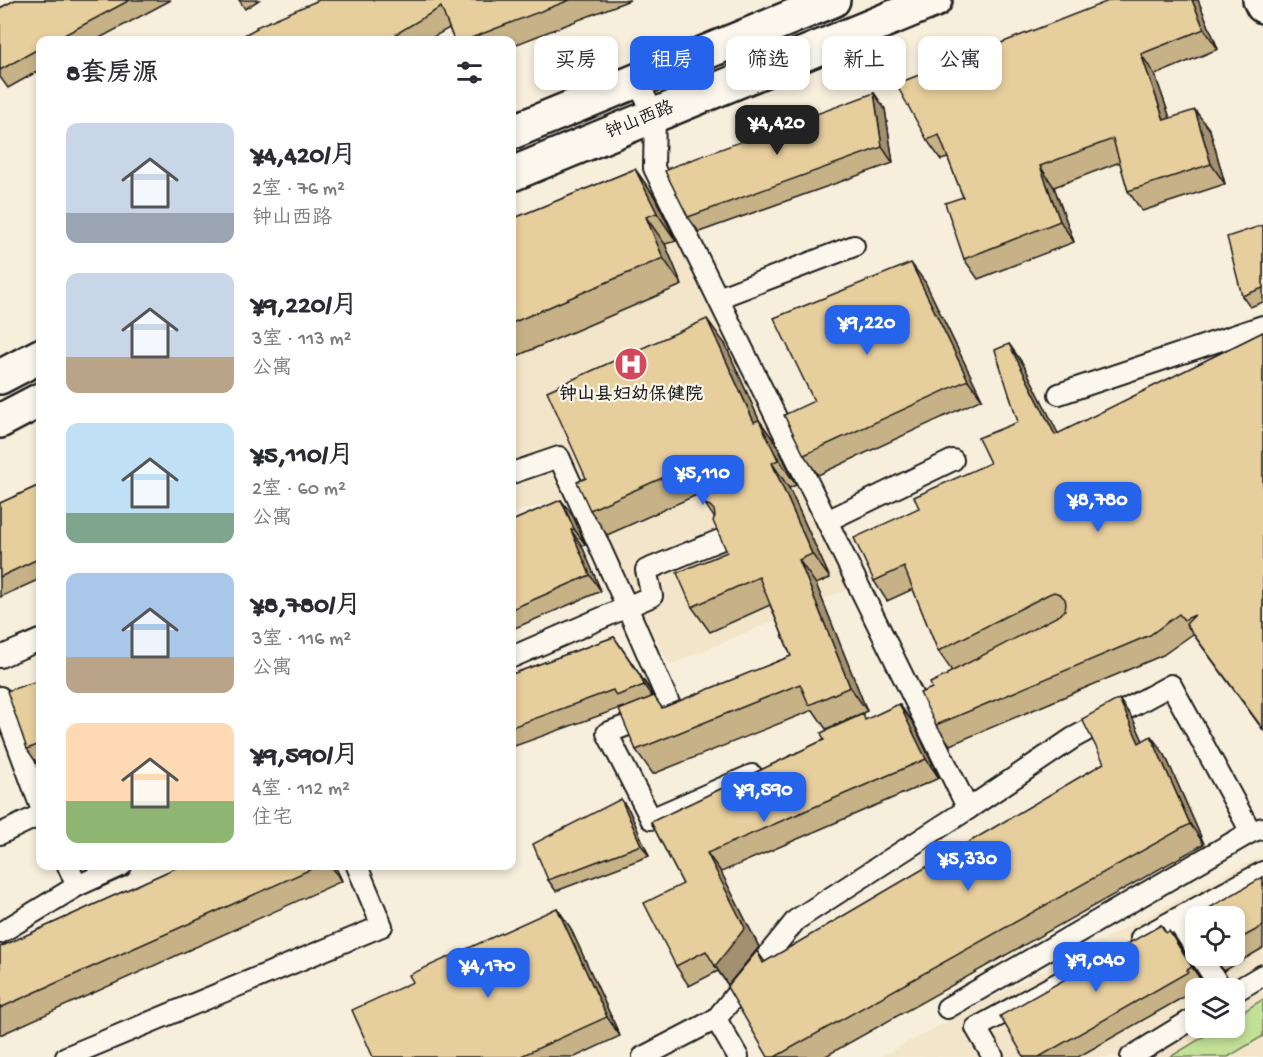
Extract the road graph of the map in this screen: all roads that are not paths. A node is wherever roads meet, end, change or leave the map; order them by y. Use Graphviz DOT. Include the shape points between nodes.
graph roads {
  1 [pos="832,0"];
  2 [pos="935,0"];
  3 [pos="1260,0"];
  4 [pos="1263,6"];
  5 [pos="714,49"];
  6 [pos="630,83"];
  7 [pos="641,90"];
  8 [pos="655,115"];
  9 [pos="516,130"];
  10 [pos="516,172"];
  11 [pos="854,246"];
  12 [pos="718,298"];
  13 [pos="1263,326"];
  14 [pos="36,358"];
  15 [pos="0,377"];
  16 [pos="1059,394"];
  17 [pos="36,402"];
  18 [pos="0,421"];
  19 [pos="953,460"];
  20 [pos="516,472"];
  21 [pos="827,521"];
  22 [pos="720,540"];
  23 [pos="627,607"];
  24 [pos="36,642"];
  25 [pos="516,655"];
  26 [pos="0,657"];
  27 [pos="937,693"];
  28 [pos="0,696"];
  29 [pos="693,699"];
  30 [pos="916,703"];
  31 [pos="670,708"];
  32 [pos="895,712"];
  33 [pos="768,768"];
  34 [pos="36,794"];
  35 [pos="968,809"];
  36 [pos="36,817"];
  37 [pos="1257,830"];
  38 [pos="0,834"];
  39 [pos="70,870"];
  40 [pos="112,870"];
  41 [pos="359,870"];
  42 [pos="1263,872"];
  43 [pos="77,886"];
  44 [pos="1176,919"];
  45 [pos="1185,932"];
  46 [pos="0,933"];
  47 [pos="1126,946"];
  48 [pos="1106,957"];
  49 [pos="1263,975"];
  50 [pos="1245,986"];
  51 [pos="947,1008"];
  52 [pos="716,1019"];
  53 [pos="1185,1024"];
  54 [pos="66,1057"];
  55 [pos="643,1057"];
  56 [pos="738,1057"];
  57 [pos="993,1057"];
  58 [pos="1131,1057"];
  1 -- 5 [label="main road"];
  2 -- 8 [label="main road, 钟山西路"];
  3 -- 4 [label="main road"];
  6 -- 9 [label="main road"];
  7 -- 8 [label="lane"];
  8 -- 10 [label="main road, 钟山西路"];
  8 -- 12 [label="lane" via="654,168"];
  11 -- 12 [label="lane"];
  12 -- 21 [label="lane"];
  13 -- 16 [label="lane"];
  14 -- 15 [label="main road"];
  17 -- 18 [label="main road"];
  19 -- 21 [label="lane"];
  20 -- 23 [label="lane" via="558,457"];
  21 -- 30 [label="lane"];
  22 -- 23 [label="lane" via="646,570 652,596"];
  23 -- 25 [label="lane"];
  23 -- 31 [label="lane"];
  24 -- 26 [label="lane"];
  27 -- 30 [label="lane"];
  28 -- 34 [label="lane"];
  29 -- 31 [label="lane"];
  30 -- 32 [label="lane"];
  30 -- 35 [label="lane"];
  31 -- 33 [label="lane" via="607,733 651,819"];
  35 -- 37 [label="lane" via="1073,738 1171,685"];
  35 -- 52 [label="lane" via="796,920"];
  36 -- 38 [label="lane"];
  37 -- 51 [label="lane"];
  39 -- 43 [label="lane"];
  40 -- 43 [label="lane"];
  41 -- 54 [label="lane" via="382,926"];
  42 -- 44 [label="lane"];
  43 -- 46 [label="lane"];
  44 -- 45 [label="lane"];
  44 -- 47 [label="lane"];
  48 -- 57 [label="lane" via="976,1028"];
  49 -- 50 [label="lane"];
  52 -- 55 [label="lane"];
  52 -- 56 [label="lane"];
  53 -- 58 [label="lane"];
}
